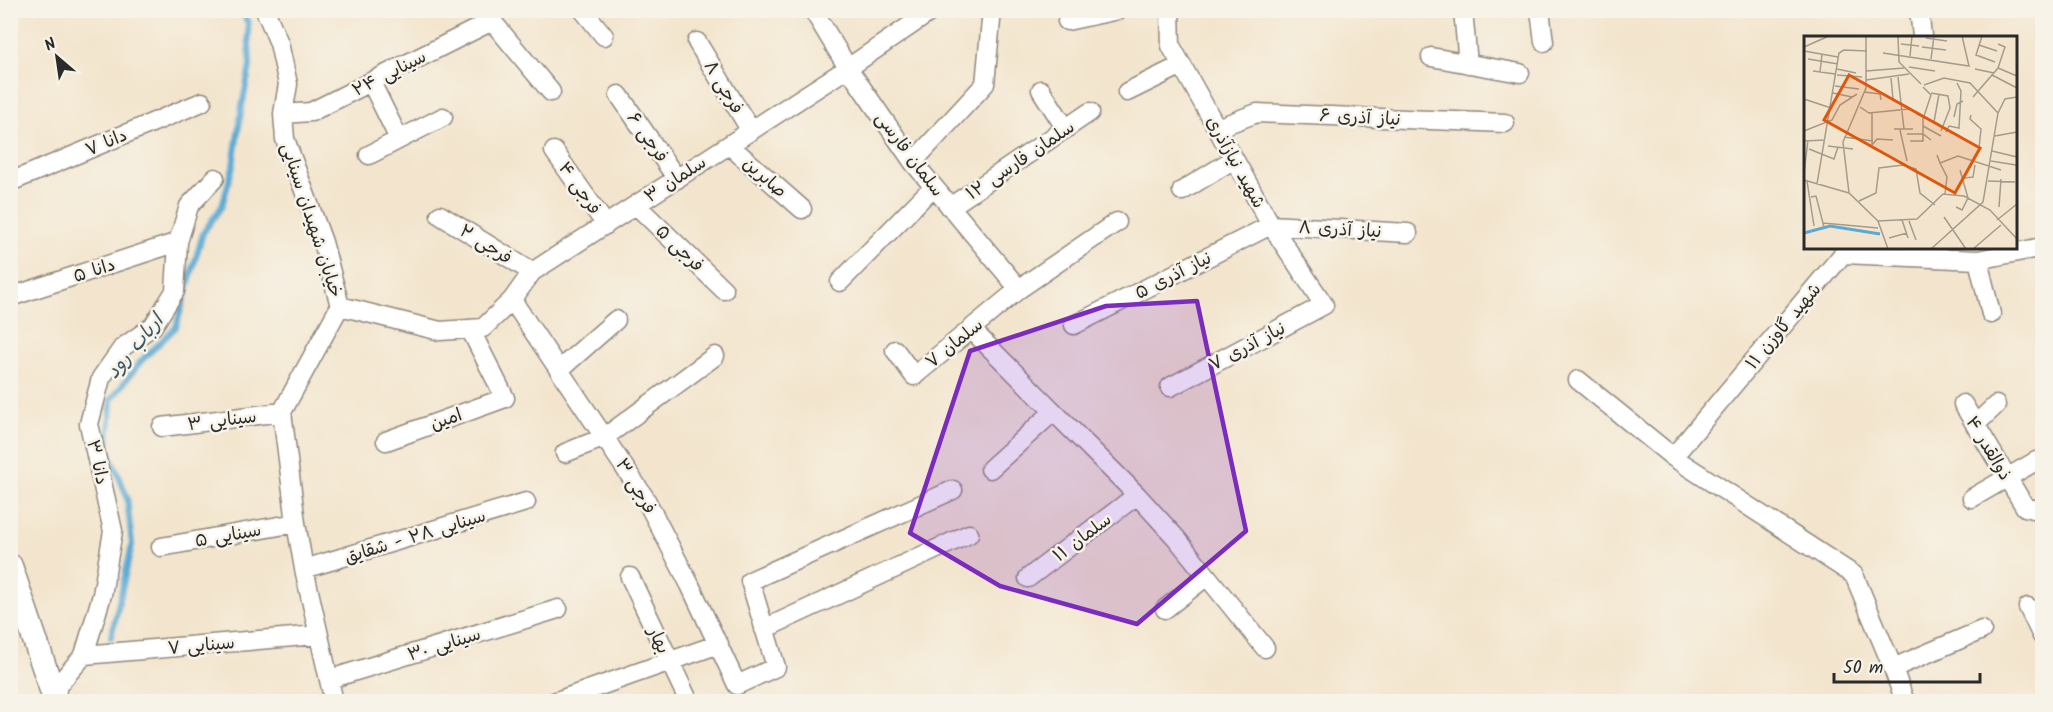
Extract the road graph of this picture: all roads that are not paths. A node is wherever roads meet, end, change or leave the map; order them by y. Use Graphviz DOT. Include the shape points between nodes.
graph roads {
  1 [pos="265,10"];
  2 [pos="583,10"];
  3 [pos="813,10"];
  4 [pos="933,10"];
  5 [pos="992,10"];
  6 [pos="1118,10"];
  7 [pos="1170,10"];
  8 [pos="1463,10"];
  9 [pos="1540,10"];
  10 [pos="1919,10"];
  11 [pos="1067,21"];
  12 [pos="604,36"];
  13 [pos="1922,36"];
  14 [pos="697,42"];
  15 [pos="1544,42"];
  16 [pos="1431,57"];
  17 [pos="1468,64"];
  18 [pos="1182,65"];
  19 [pos="848,68"];
  20 [pos="1520,73"];
  21 [pos="371,82"];
  22 [pos="1041,90"];
  23 [pos="551,92"];
  24 [pos="1128,92"];
  25 [pos="619,95"];
  26 [pos="202,102"];
  27 [pos="1090,112"];
  28 [pos="283,114"];
  29 [pos="443,117"];
  30 [pos="1505,123"];
  31 [pos="1217,128"];
  32 [pos="1066,129"];
  33 [pos="751,131"];
  34 [pos="399,139"];
  35 [pos="729,145"];
  36 [pos="554,151"];
  37 [pos="369,154"];
  38 [pos="1234,159"];
  39 [pos="912,162"];
  40 [pos="215,178"];
  41 [pos="677,179"];
  42 [pos="10,182"];
  43 [pos="933,187"];
  44 [pos="1182,191"];
  45 [pos="636,205"];
  46 [pos="950,207"];
  47 [pos="802,208"];
  48 [pos="440,215"];
  49 [pos="1118,222"];
  50 [pos="606,225"];
  51 [pos="1271,225"];
  52 [pos="1408,233"];
  53 [pos="178,242"];
  54 [pos="2043,247"];
  55 [pos="1978,260"];
  56 [pos="532,272"];
  57 [pos="840,282"];
  58 [pos="1019,289"];
  59 [pos="724,290"];
  60 [pos="10,297"];
  61 [pos="512,300"];
  62 [pos="1324,305"];
  63 [pos="340,306"];
  64 [pos="1991,314"];
  65 [pos="616,320"];
  66 [pos="1074,325"];
  67 [pos="470,329"];
  68 [pos="971,329"];
  69 [pos="894,350"];
  70 [pos="715,356"];
  71 [pos="559,370"];
  72 [pos="1578,380"];
  73 [pos="1170,387"];
  74 [pos="1963,404"];
  75 [pos="1996,405"];
  76 [pos="282,412"];
  77 [pos="1053,412"];
  78 [pos="1975,425"];
  79 [pos="162,427"];
  80 [pos="606,437"];
  81 [pos="386,441"];
  82 [pos="565,453"];
  83 [pos="1673,457"];
  84 [pos="2036,461"];
  85 [pos="990,469"];
  86 [pos="2008,478"];
  87 [pos="953,490"];
  88 [pos="1137,495"];
  89 [pos="1972,498"];
  90 [pos="526,502"];
  91 [pos="2043,511"];
  92 [pos="296,523"];
  93 [pos="969,534"];
  94 [pos="161,547"];
  95 [pos="10,566"];
  96 [pos="304,569"];
  97 [pos="1207,576"];
  98 [pos="630,577"];
  99 [pos="1028,578"];
  100 [pos="2028,607"];
  101 [pos="558,609"];
  102 [pos="1165,609"];
  103 [pos="764,629"];
  104 [pos="1982,630"];
  105 [pos="317,635"];
  106 [pos="2043,636"];
  107 [pos="719,644"];
  108 [pos="1265,648"];
  109 [pos="84,655"];
  110 [pos="669,661"];
  111 [pos="1893,668"];
  112 [pos="330,679"];
  113 [pos="54,700"];
  114 [pos="334,702"];
  115 [pos="554,702"];
  116 [pos="689,702"];
  117 [pos="1905,702"];
  1 -- 28 [label="street, خیابان شهیدان سینایی" via="279,43 288,84"];
  2 -- 12 [label="street"];
  3 -- 19 [label="street, سلمان فارسی"];
  4 -- 19 [label="street, سلمان ۳"];
  5 -- 39 [label="street" via="985,84"];
  6 -- 11 [label="street"];
  7 -- 18 [label="street, شهید نیازآذری" via="1171,46"];
  8 -- 17 [label="street"];
  9 -- 15 [label="street"];
  10 -- 13 [label="street"];
  14 -- 33 [label="street, فرجی ۸"];
  16 -- 17 [label="street"];
  17 -- 20 [label="street"];
  18 -- 24 [label="street"];
  18 -- 31 [label="street, شهید نیازآذری"];
  19 -- 33 [label="street, سلمان ۳"];
  19 -- 39 [label="street, سلمان فارسی"];
  21 -- 23 [label="street, سینایی ۲۴" via="492,21"];
  21 -- 28 [label="street, سینایی ۲۴" via="311,112"];
  21 -- 34 [label="street"];
  22 -- 32 [label="street"];
  25 -- 41 [label="street, فرجی ۶"];
  26 -- 42 [label="street, دانا ۷"];
  27 -- 32 [label="street, سلمان فارسی ۱۲"];
  28 -- 63 [label="street, خیابان شهیدان سینایی" via="285,139 323,242"];
  29 -- 34 [label="street"];
  30 -- 31 [label="street, نیاز آذری ۶" via="1257,112"];
  31 -- 38 [label="street, شهید نیازآذری"];
  32 -- 46 [label="street, سلمان فارسی ۱۲"];
  33 -- 35 [label="street, سلمان ۳"];
  34 -- 37 [label="street"];
  35 -- 41 [label="street, سلمان ۳"];
  35 -- 47 [label="street, صابرین"];
  36 -- 50 [label="street, فرجی ۴"];
  38 -- 44 [label="street"];
  38 -- 51 [label="street, شهید نیازآذری"];
  39 -- 43 [label="street, سلمان فارسی"];
  40 -- 53 [label="street, دانا ۳" via="189,206"];
  41 -- 45 [label="street, سلمان ۳"];
  43 -- 46 [label="street, سلمان فارسی"];
  43 -- 57 [label="street"];
  45 -- 50 [label="street, سلمان ۳"];
  45 -- 59 [label="street, فرجی ۵"];
  46 -- 58 [label="street, سلمان فارسی"];
  48 -- 56 [label="street, فرجی ۲"];
  49 -- 58 [label="street, سلمان ۷"];
  50 -- 56 [label="street, سلمان ۳"];
  51 -- 52 [label="street, نیاز آذری ۸"];
  51 -- 62 [label="street, شهید نیازآذری"];
  51 -- 66 [label="street, نیاز آذری ۵"];
  53 -- 60 [label="street, دانا ۵"];
  53 -- 109 [label="street, دانا ۳" via="175,291 153,326 123,347 101,378 88,423 113,531 102,595"];
  54 -- 55 [label="street, شهید گاوزن ۱۱"];
  55 -- 64 [label="street"];
  55 -- 83 [label="street, شهید گاوزن ۱۱" via="1843,254"];
  56 -- 61 [label="street, سلمان ۳"];
  58 -- 68 [label="street, سلمان ۷"];
  61 -- 67 [label="street, سلمان ۳" via="483,328"];
  61 -- 71 [label="street, فرجی ۳"];
  62 -- 73 [label="street, نیاز آذری ۷"];
  63 -- 67 [label="street" via="440,331"];
  63 -- 76 [label="street, خیابان شهیدان سینایی"];
  65 -- 71 [label="street"];
  67 -- 81 [label="street, امین" via="505,398"];
  68 -- 69 [label="street, سلمان ۷" via="914,376"];
  68 -- 77 [label="street"];
  70 -- 80 [label="street"];
  71 -- 80 [label="street, فرجی ۳"];
  72 -- 83 [label="street"];
  74 -- 78 [label="street, ذوالقدر ۴"];
  75 -- 78 [label="street"];
  76 -- 79 [label="street, سینایی ۳"];
  76 -- 92 [label="street"];
  77 -- 85 [label="street"];
  77 -- 88 [label="street"];
  78 -- 86 [label="street, ذوالقدر ۴"];
  80 -- 82 [label="street"];
  80 -- 107 [label="street, فرجی ۳" via="645,498"];
  83 -- 111 [label="street" via="1854,575"];
  84 -- 86 [label="street"];
  86 -- 89 [label="street"];
  86 -- 91 [label="street, ذوالقدر ۴" via="2025,507"];
  87 -- 103 [label="street" via="750,581"];
  88 -- 97 [label="street"];
  88 -- 99 [label="street, سلمان ۱۱"];
  90 -- 96 [label="street, سینایی ۲۸ - شقایق"];
  92 -- 94 [label="street, سینایی ۵"];
  92 -- 96 [label="street"];
  93 -- 103 [label="street"];
  95 -- 113 [label="street"];
  96 -- 105 [label="street"];
  97 -- 102 [label="street"];
  97 -- 108 [label="street"];
  98 -- 110 [label="street, بهار"];
  100 -- 106 [label="street"];
  101 -- 112 [label="street, سینایی ۳۰"];
  103 -- 107 [label="street, فرجی ۳" via="776,667 737,685"];
  104 -- 111 [label="street"];
  105 -- 109 [label="street, سینایی ۷"];
  105 -- 112 [label="street"];
  107 -- 110 [label="street"];
  109 -- 113 [label="street, دانا ۳" via="58,685"];
  110 -- 115 [label="street"];
  110 -- 116 [label="street, بهار"];
  111 -- 117 [label="street"];
  112 -- 114 [label="street"];
}
